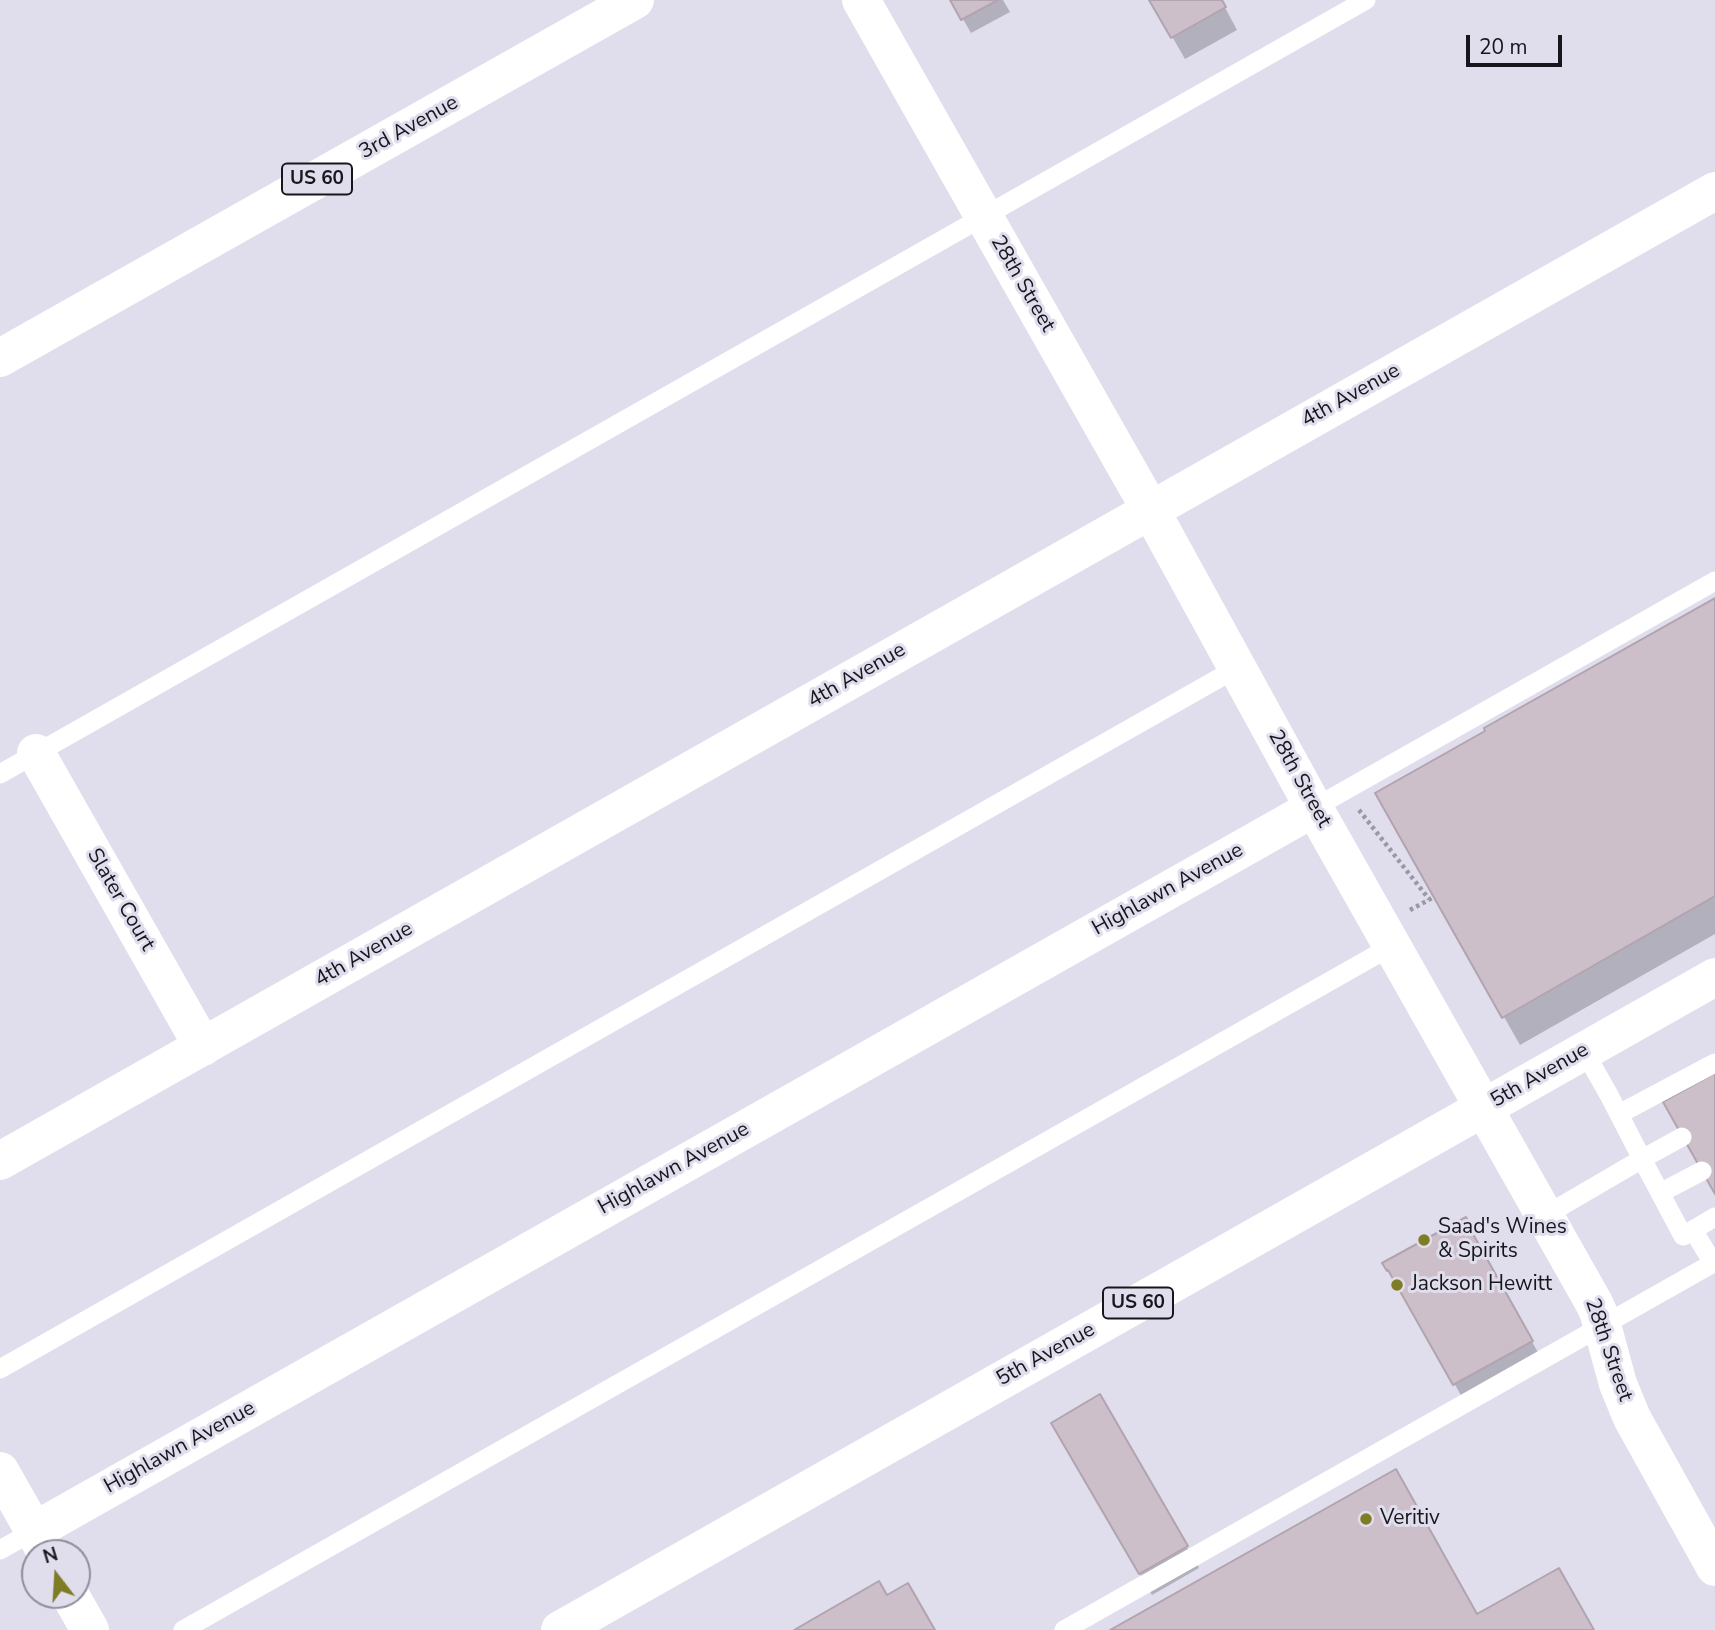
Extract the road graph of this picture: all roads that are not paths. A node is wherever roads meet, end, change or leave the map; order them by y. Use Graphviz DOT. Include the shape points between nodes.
graph roads {
  1 [pos="635,0"];
  2 [pos="861,0"];
  3 [pos="1366,0"];
  4 [pos="1715,191"];
  5 [pos="983,216"];
  6 [pos="0,358"];
  7 [pos="1150,509"];
  8 [pos="1715,581"];
  9 [pos="1237,668"];
  10 [pos="36,753"];
  11 [pos="0,774"];
  12 [pos="1333,808"];
  13 [pos="1392,946"];
  14 [pos="1715,977"];
  15 [pos="203,1046"];
  16 [pos="1584,1051"];
  17 [pos="1715,1063"];
  18 [pos="1484,1107"];
  19 [pos="1619,1114"];
  20 [pos="1682,1137"];
  21 [pos="1642,1159"];
  22 [pos="0,1161"];
  23 [pos="1702,1171"];
  24 [pos="1660,1193"];
  25 [pos="1546,1215"];
  26 [pos="1715,1217"];
  27 [pos="1693,1230"];
  28 [pos="1714,1263"];
  29 [pos="1603,1326"];
  30 [pos="0,1369"];
  31 [pos="0,1471"];
  32 [pos="38,1539"];
  33 [pos="45,1539"];
  34 [pos="21,1546"];
  35 [pos="0,1550"];
  36 [pos="1715,1567"];
  37 [pos="78,1609"];
  38 [pos="90,1630"];
  39 [pos="183,1630"];
  40 [pos="560,1630"];
  41 [pos="1063,1630"];
  1 -- 6 [label="street, 3rd Avenue / US 60"];
  2 -- 5 [label="street, 28th Street"];
  3 -- 5 [label="lane"];
  4 -- 7 [label="street, 4th Avenue"];
  5 -- 7 [label="street, 28th Street"];
  5 -- 10 [label="lane"];
  7 -- 9 [label="street, 28th Street"];
  7 -- 15 [label="street, 4th Avenue"];
  8 -- 12 [label="lane"];
  9 -- 12 [label="street, 28th Street"];
  9 -- 30 [label="lane"];
  10 -- 11 [label="lane"];
  10 -- 15 [label="street, Slater Court"];
  12 -- 13 [label="street, 28th Street"];
  12 -- 33 [label="street, Highlawn Avenue"];
  13 -- 18 [label="street, 28th Street"];
  13 -- 39 [label="lane"];
  14 -- 16 [label="street, 5th Avenue / US 60"];
  15 -- 22 [label="street, 4th Avenue"];
  16 -- 18 [label="street, 5th Avenue / US 60"];
  16 -- 19 [label="lane"];
  17 -- 19 [label="lane"];
  18 -- 25 [label="street, 28th Street"];
  18 -- 40 [label="street, 5th Avenue / US 60"];
  19 -- 21 [label="lane"];
  20 -- 21 [label="lane"];
  21 -- 24 [label="lane"];
  21 -- 25 [label="lane"];
  23 -- 24 [label="lane"];
  24 -- 27 [label="lane" via="1683,1236"];
  25 -- 29 [label="street, 28th Street"];
  26 -- 27 [label="lane"];
  27 -- 28 [label="lane"];
  28 -- 29 [label="lane"];
  29 -- 36 [label="street, 28th Street" via="1632,1419"];
  29 -- 41 [label="lane"];
  31 -- 32 [label="street"];
  34 -- 35 [label="lane"];
  37 -- 38 [label="street"];
}
